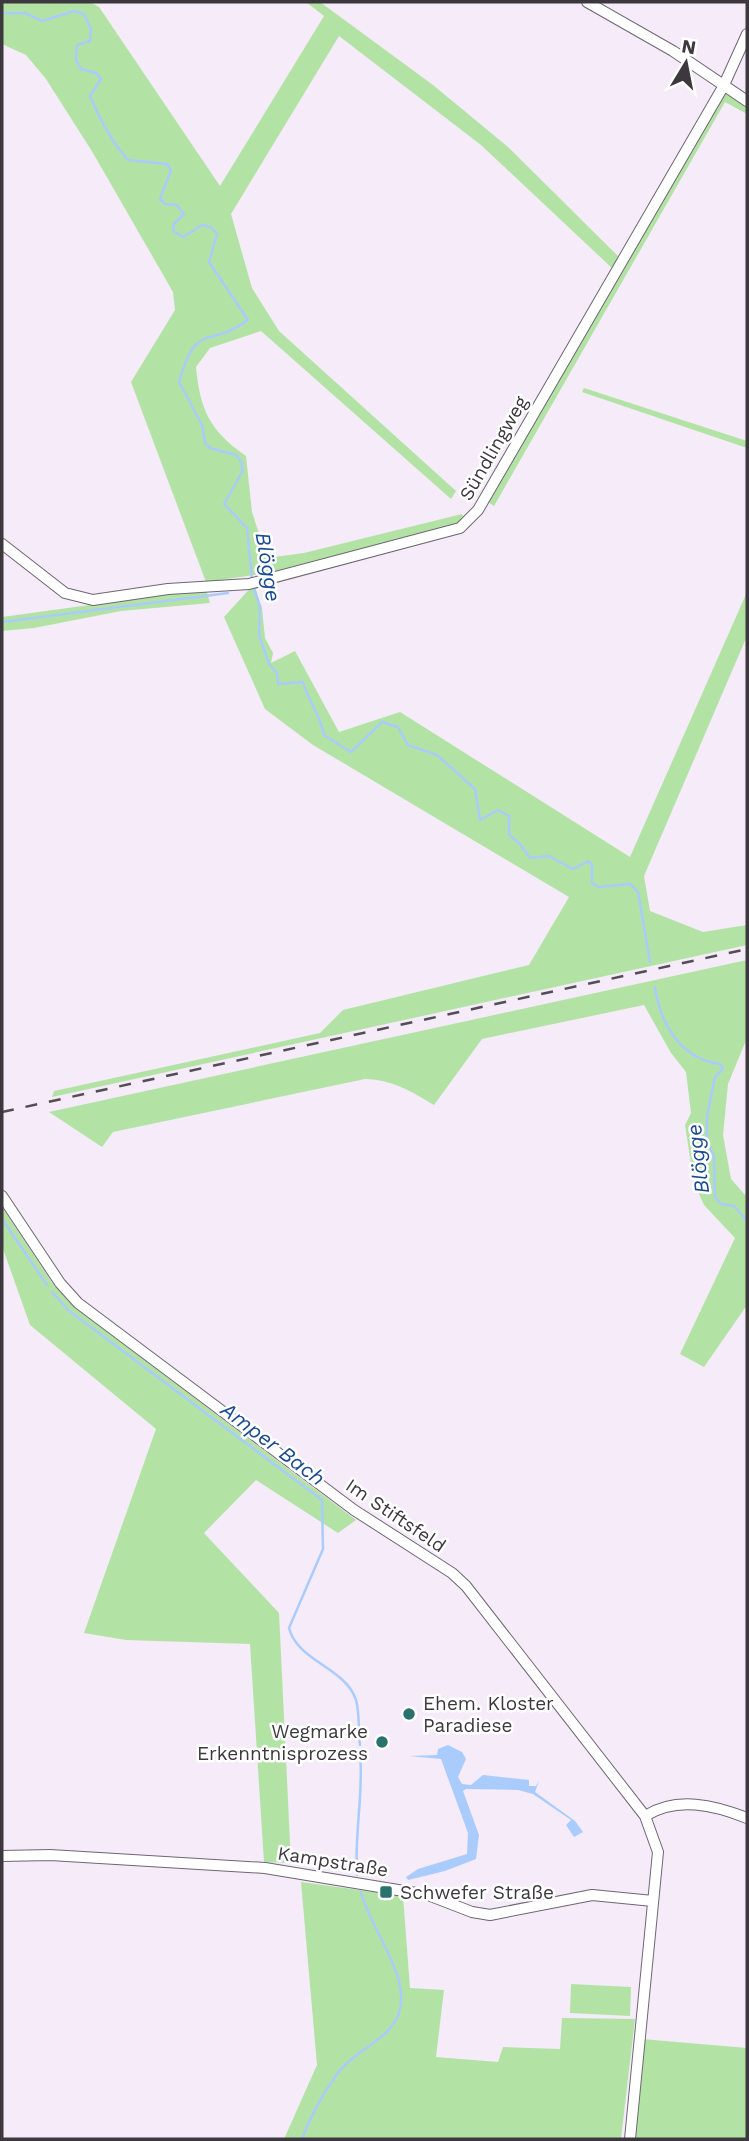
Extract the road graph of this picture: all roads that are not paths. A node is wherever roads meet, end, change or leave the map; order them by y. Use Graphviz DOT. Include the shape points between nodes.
graph roads {
  1 [pos="587,2"];
  2 [pos="747,34"];
  3 [pos="723,87"];
  4 [pos="747,101"];
  5 [pos="2,544"];
  6 [pos="2,1196"];
  7 [pos="645,1816"];
  8 [pos="747,1818"];
  9 [pos="2,1856"];
  10 [pos="653,1901"];
  11 [pos="630,2139"];
  1 -- 3 [label="street" via="673,51"];
  2 -- 3 [label="street, Sündlingweg"];
  3 -- 4 [label="street"];
  3 -- 5 [label="street, Sündlingweg" via="473,517 453,531 245,585 84,600 65,593"];
  6 -- 7 [label="street, Im Stiftsfeld" via="78,1303 354,1510 466,1586"];
  7 -- 8 [label="street" via="688,1804"];
  7 -- 10 [label="street" via="658,1852"];
  9 -- 10 [label="street, Kampstraße" via="265,1868 428,1895 490,1915 592,1895"];
  10 -- 11 [label="street"];
}
